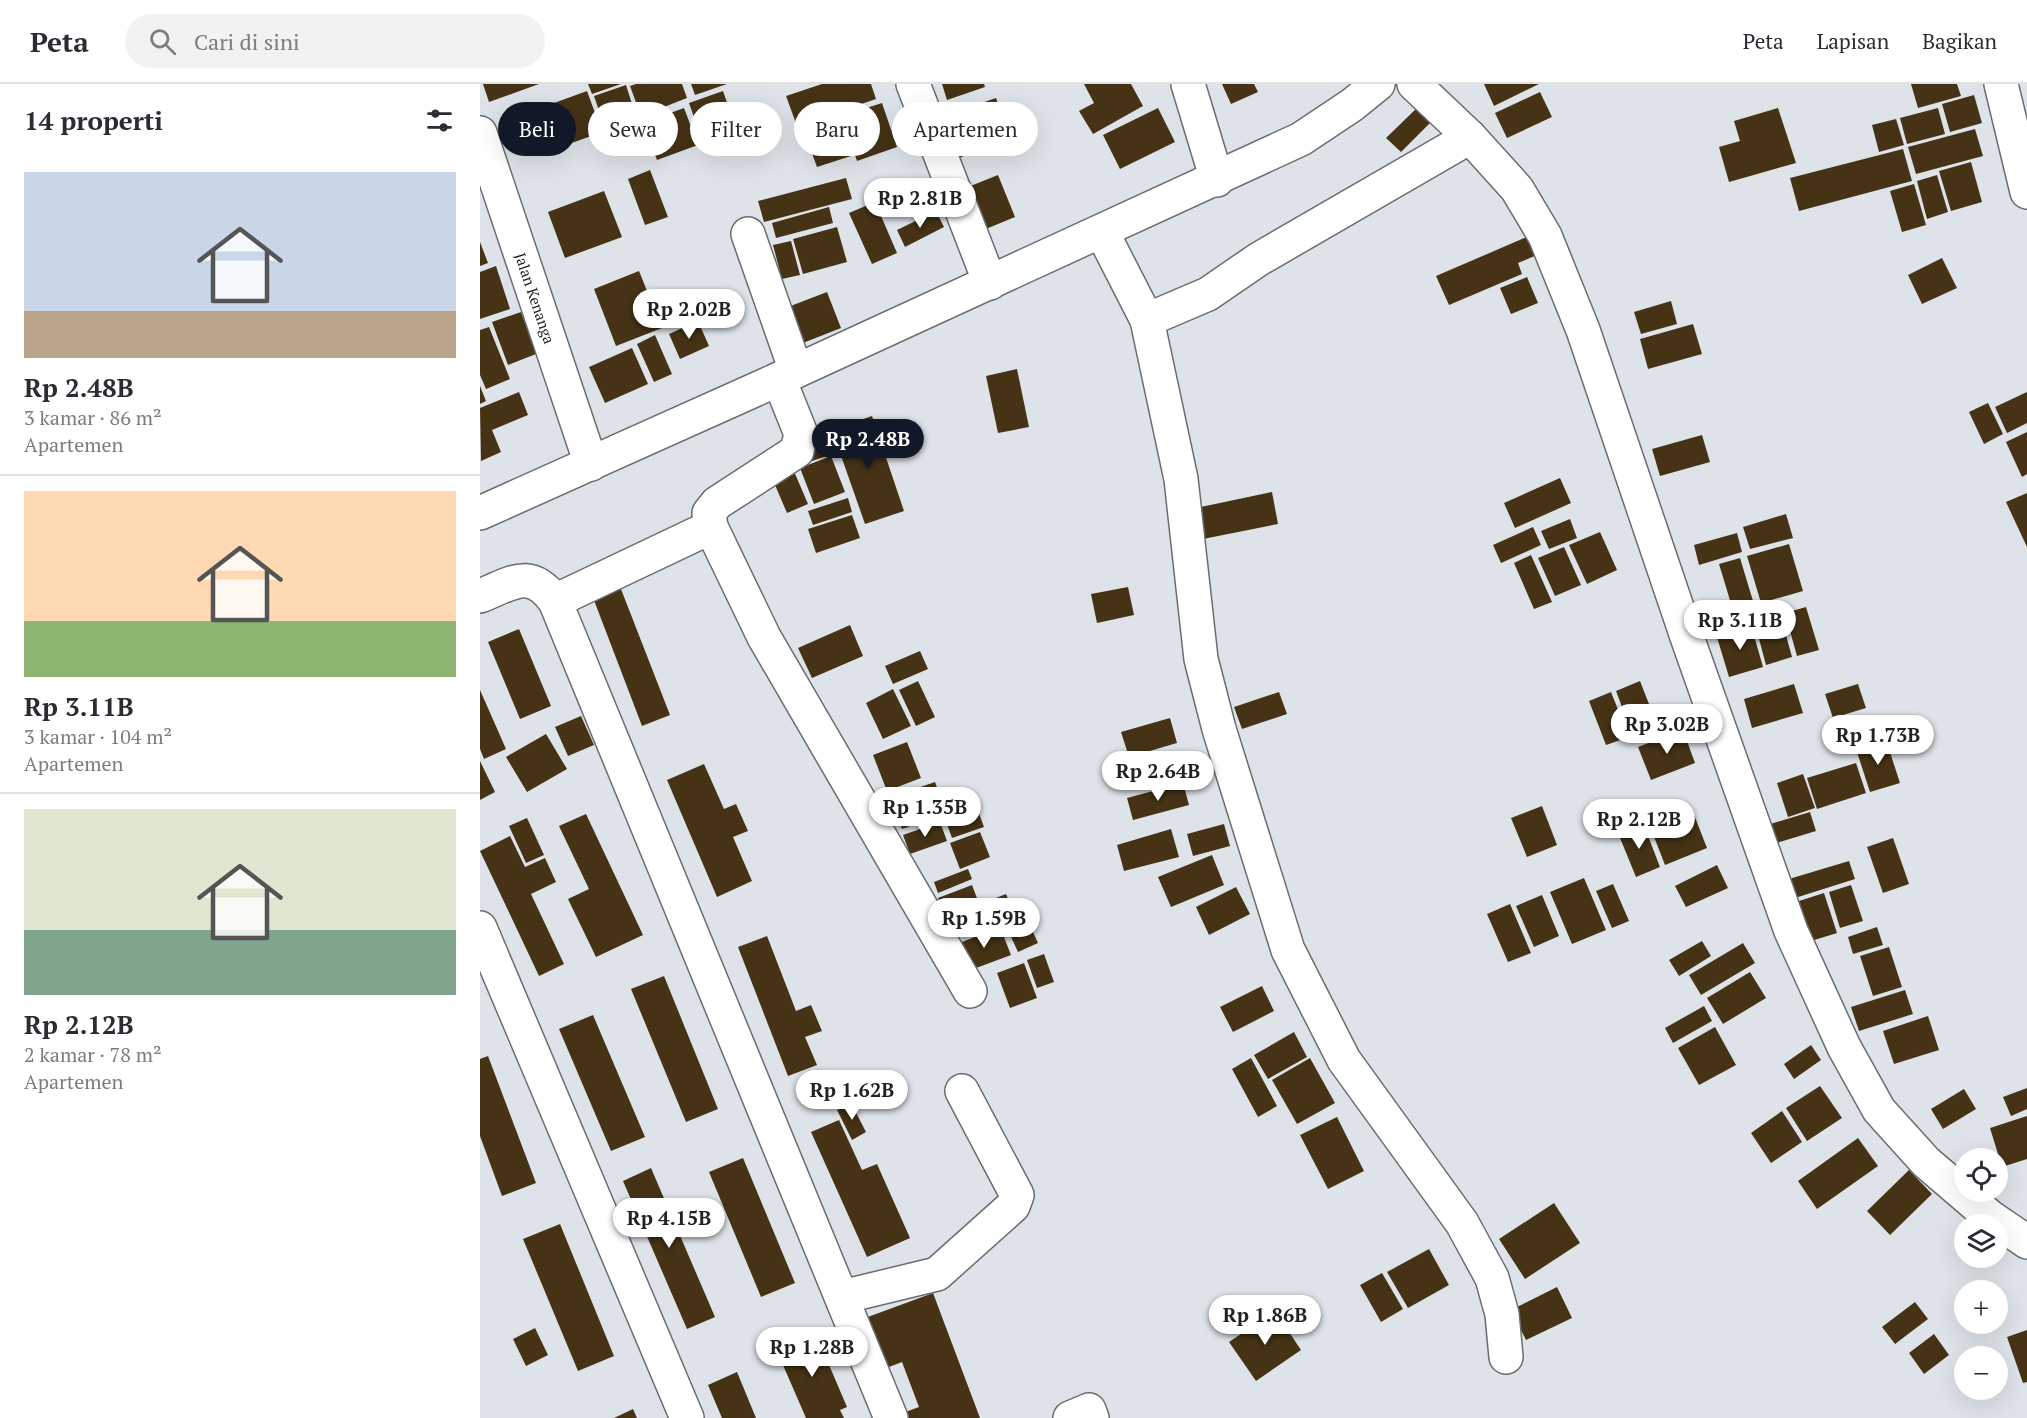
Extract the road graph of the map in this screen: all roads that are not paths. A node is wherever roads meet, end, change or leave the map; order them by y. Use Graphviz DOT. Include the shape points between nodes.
graph roads {
  1 [pos="913,84"];
  2 [pos="1188,84"];
  3 [pos="1378,84"];
  4 [pos="1415,84"];
  5 [pos="2001,84"];
  6 [pos="1461,129"];
  7 [pos="480,133"];
  8 [pos="1217,180"];
  9 [pos="2027,192"];
  10 [pos="1102,232"];
  11 [pos="748,234"];
  12 [pos="990,283"];
  13 [pos="1147,320"];
  14 [pos="788,375"];
  15 [pos="591,464"];
  16 [pos="480,513"];
  17 [pos="711,527"];
  18 [pos="480,596"];
  19 [pos="555,601"];
  20 [pos="480,928"];
  21 [pos="970,991"];
  22 [pos="962,1091"];
  23 [pos="2027,1242"];
  24 [pos="842,1297"];
  25 [pos="1506,1357"];
  26 [pos="687,1418"];
  27 [pos="891,1418"];
  28 [pos="1070,1418"];
  29 [pos="1092,1418"];
  1 -- 12 [label="street"];
  2 -- 8 [label="street"];
  3 -- 8 [label="street" via="1301,139"];
  4 -- 6 [label="street"];
  5 -- 9 [label="street"];
  6 -- 13 [label="street" via="1208,294"];
  6 -- 23 [label="street" via="1517,189 1545,236 1583,330 1791,931 1844,1047 1879,1110 1926,1162 1989,1216"];
  7 -- 15 [label="street, Jalan Kenanga"];
  8 -- 10 [label="street"];
  10 -- 12 [label="street"];
  10 -- 13 [label="street"];
  11 -- 14 [label="street"];
  12 -- 14 [label="street"];
  13 -- 25 [label="street" via="1181,479 1201,659 1288,950 1344,1060 1462,1223 1492,1278 1502,1314"];
  14 -- 15 [label="street"];
  14 -- 17 [label="street" via="801,434 797,451 717,503 710,513"];
  15 -- 16 [label="street"];
  17 -- 19 [label="street"];
  17 -- 21 [label="street" via="790,684"];
  18 -- 19 [label="street" via="518,581 537,582"];
  19 -- 24 [label="street"];
  20 -- 26 [label="street"];
  22 -- 24 [label="street" via="1017,1195 1013,1206 937,1274"];
  24 -- 27 [label="street"];
  28 -- 29 [label="street" via="1089,1410"];
}
